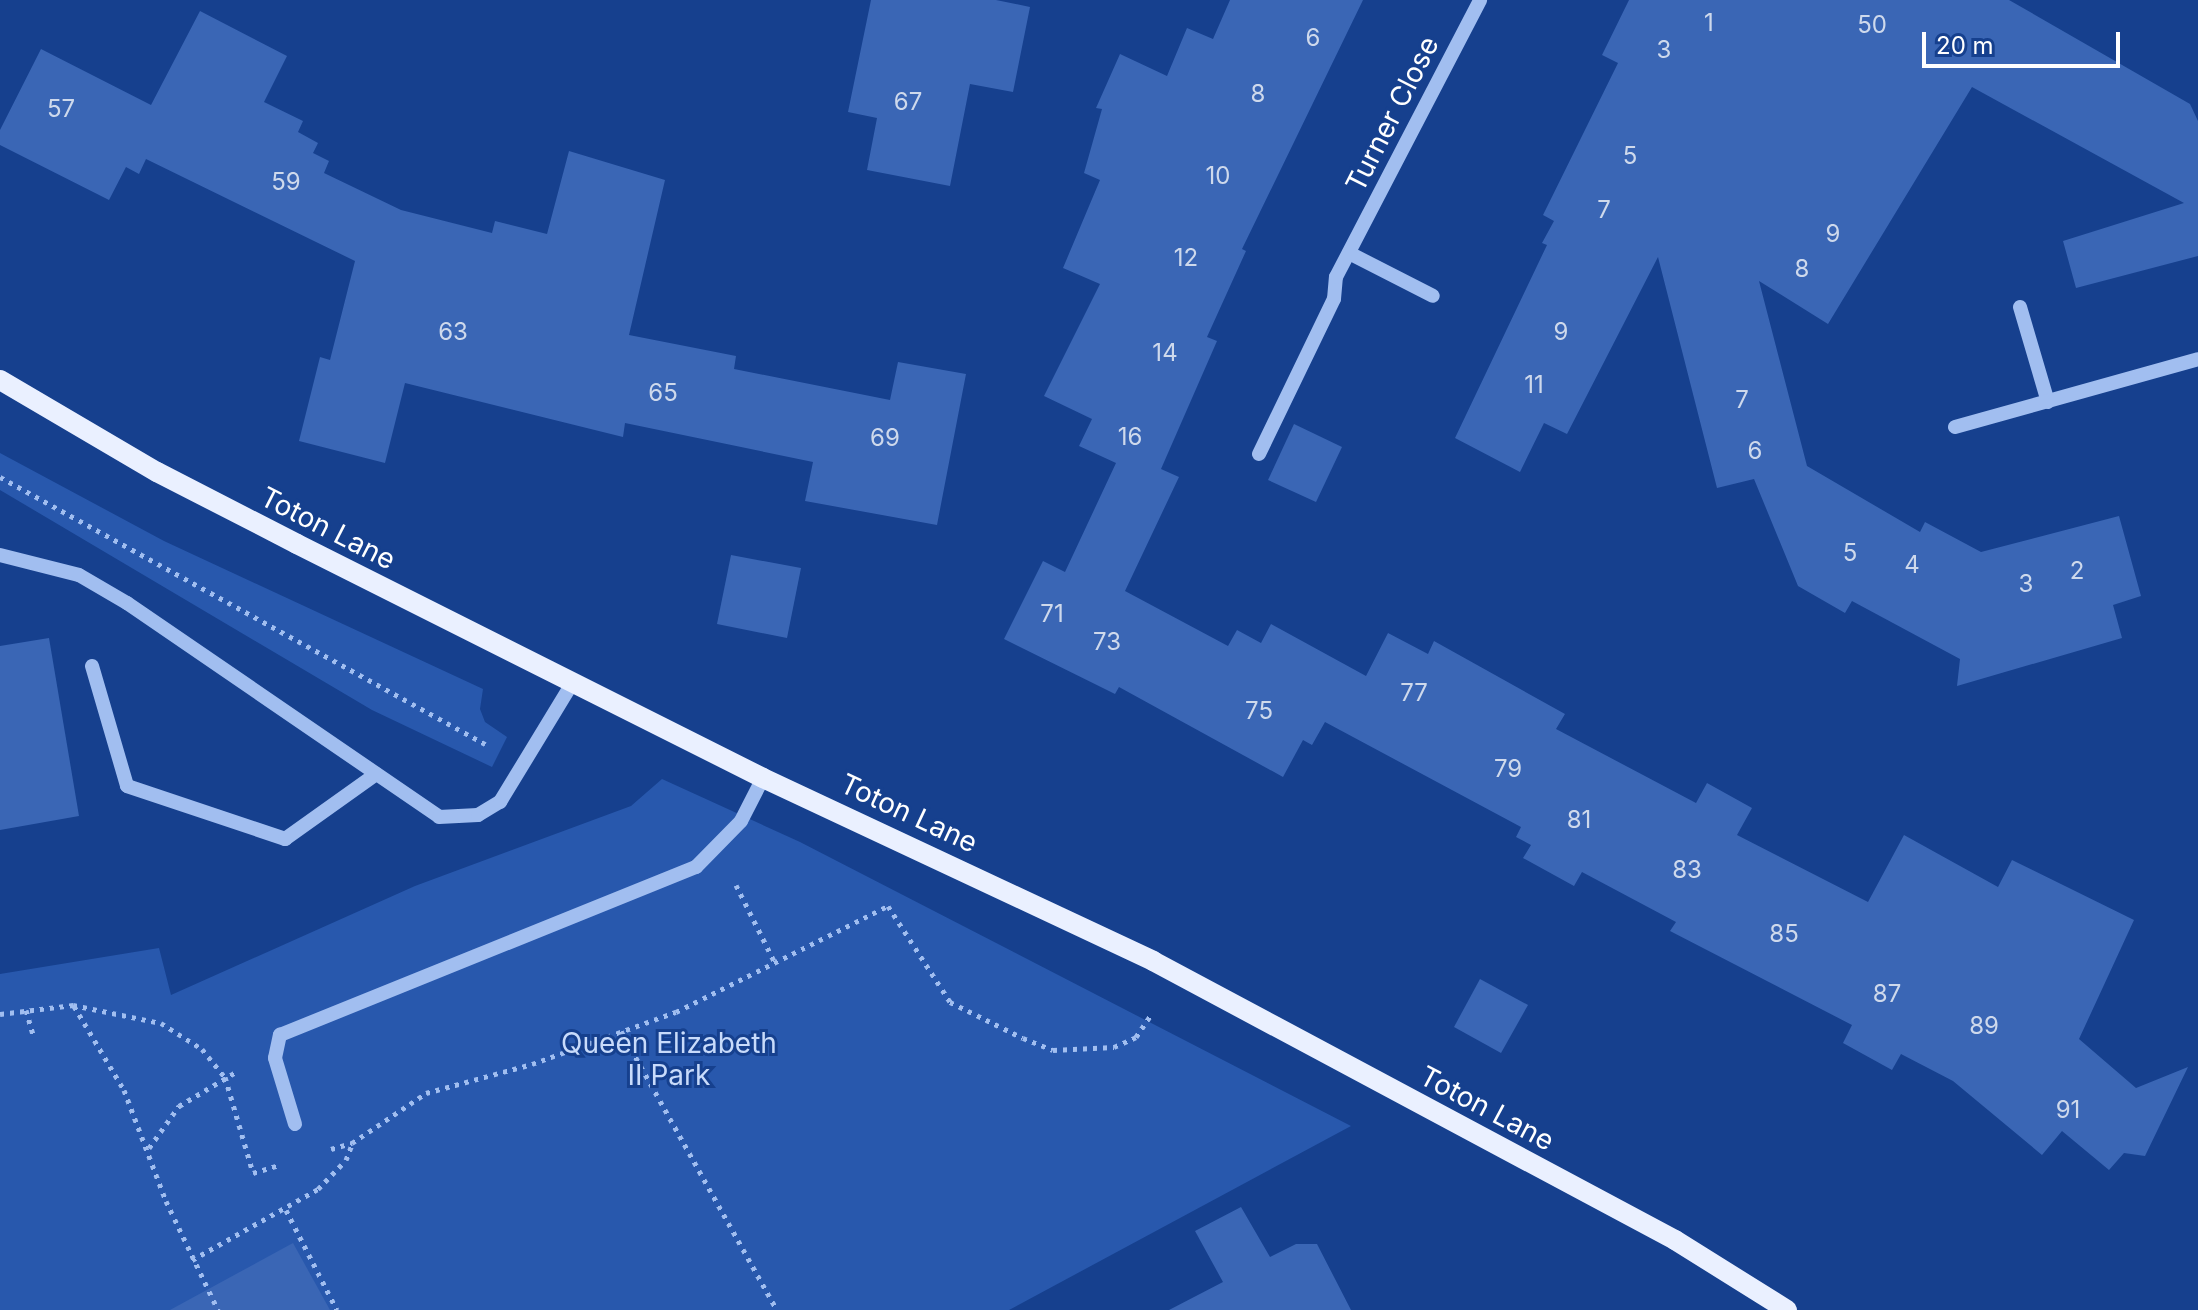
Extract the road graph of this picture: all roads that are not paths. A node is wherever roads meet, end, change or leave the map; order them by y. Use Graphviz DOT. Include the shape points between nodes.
graph roads {
  1 [pos="1480,0"];
  2 [pos="1349,253"];
  3 [pos="1433,296"];
  4 [pos="2020,307"];
  5 [pos="2198,359"];
  6 [pos="0,380"];
  7 [pos="2048,402"];
  8 [pos="1955,427"];
  9 [pos="1259,454"];
  10 [pos="0,555"];
  11 [pos="92,666"];
  12 [pos="573,682"];
  13 [pos="376,774"];
  14 [pos="763,778"];
  15 [pos="295,1124"];
  16 [pos="1787,1310"];
  1 -- 2 [label="street, Turner Close"];
  2 -- 3 [label="street"];
  2 -- 9 [label="street, Turner Close" via="1336,277 1334,299"];
  4 -- 7 [label="street"];
  5 -- 7 [label="street"];
  6 -- 12 [label="main road, Toton Lane" via="157,472"];
  7 -- 8 [label="street"];
  10 -- 13 [label="street" via="79,575"];
  11 -- 13 [label="street" via="127,786 285,839"];
  12 -- 13 [label="street" via="500,802 460,819 439,817"];
  12 -- 14 [label="main road, Toton Lane"];
  14 -- 15 [label="street" via="741,821 696,867 280,1035 275,1058"];
  14 -- 16 [label="main road, Toton Lane" via="1153,961 1675,1240"];
}
